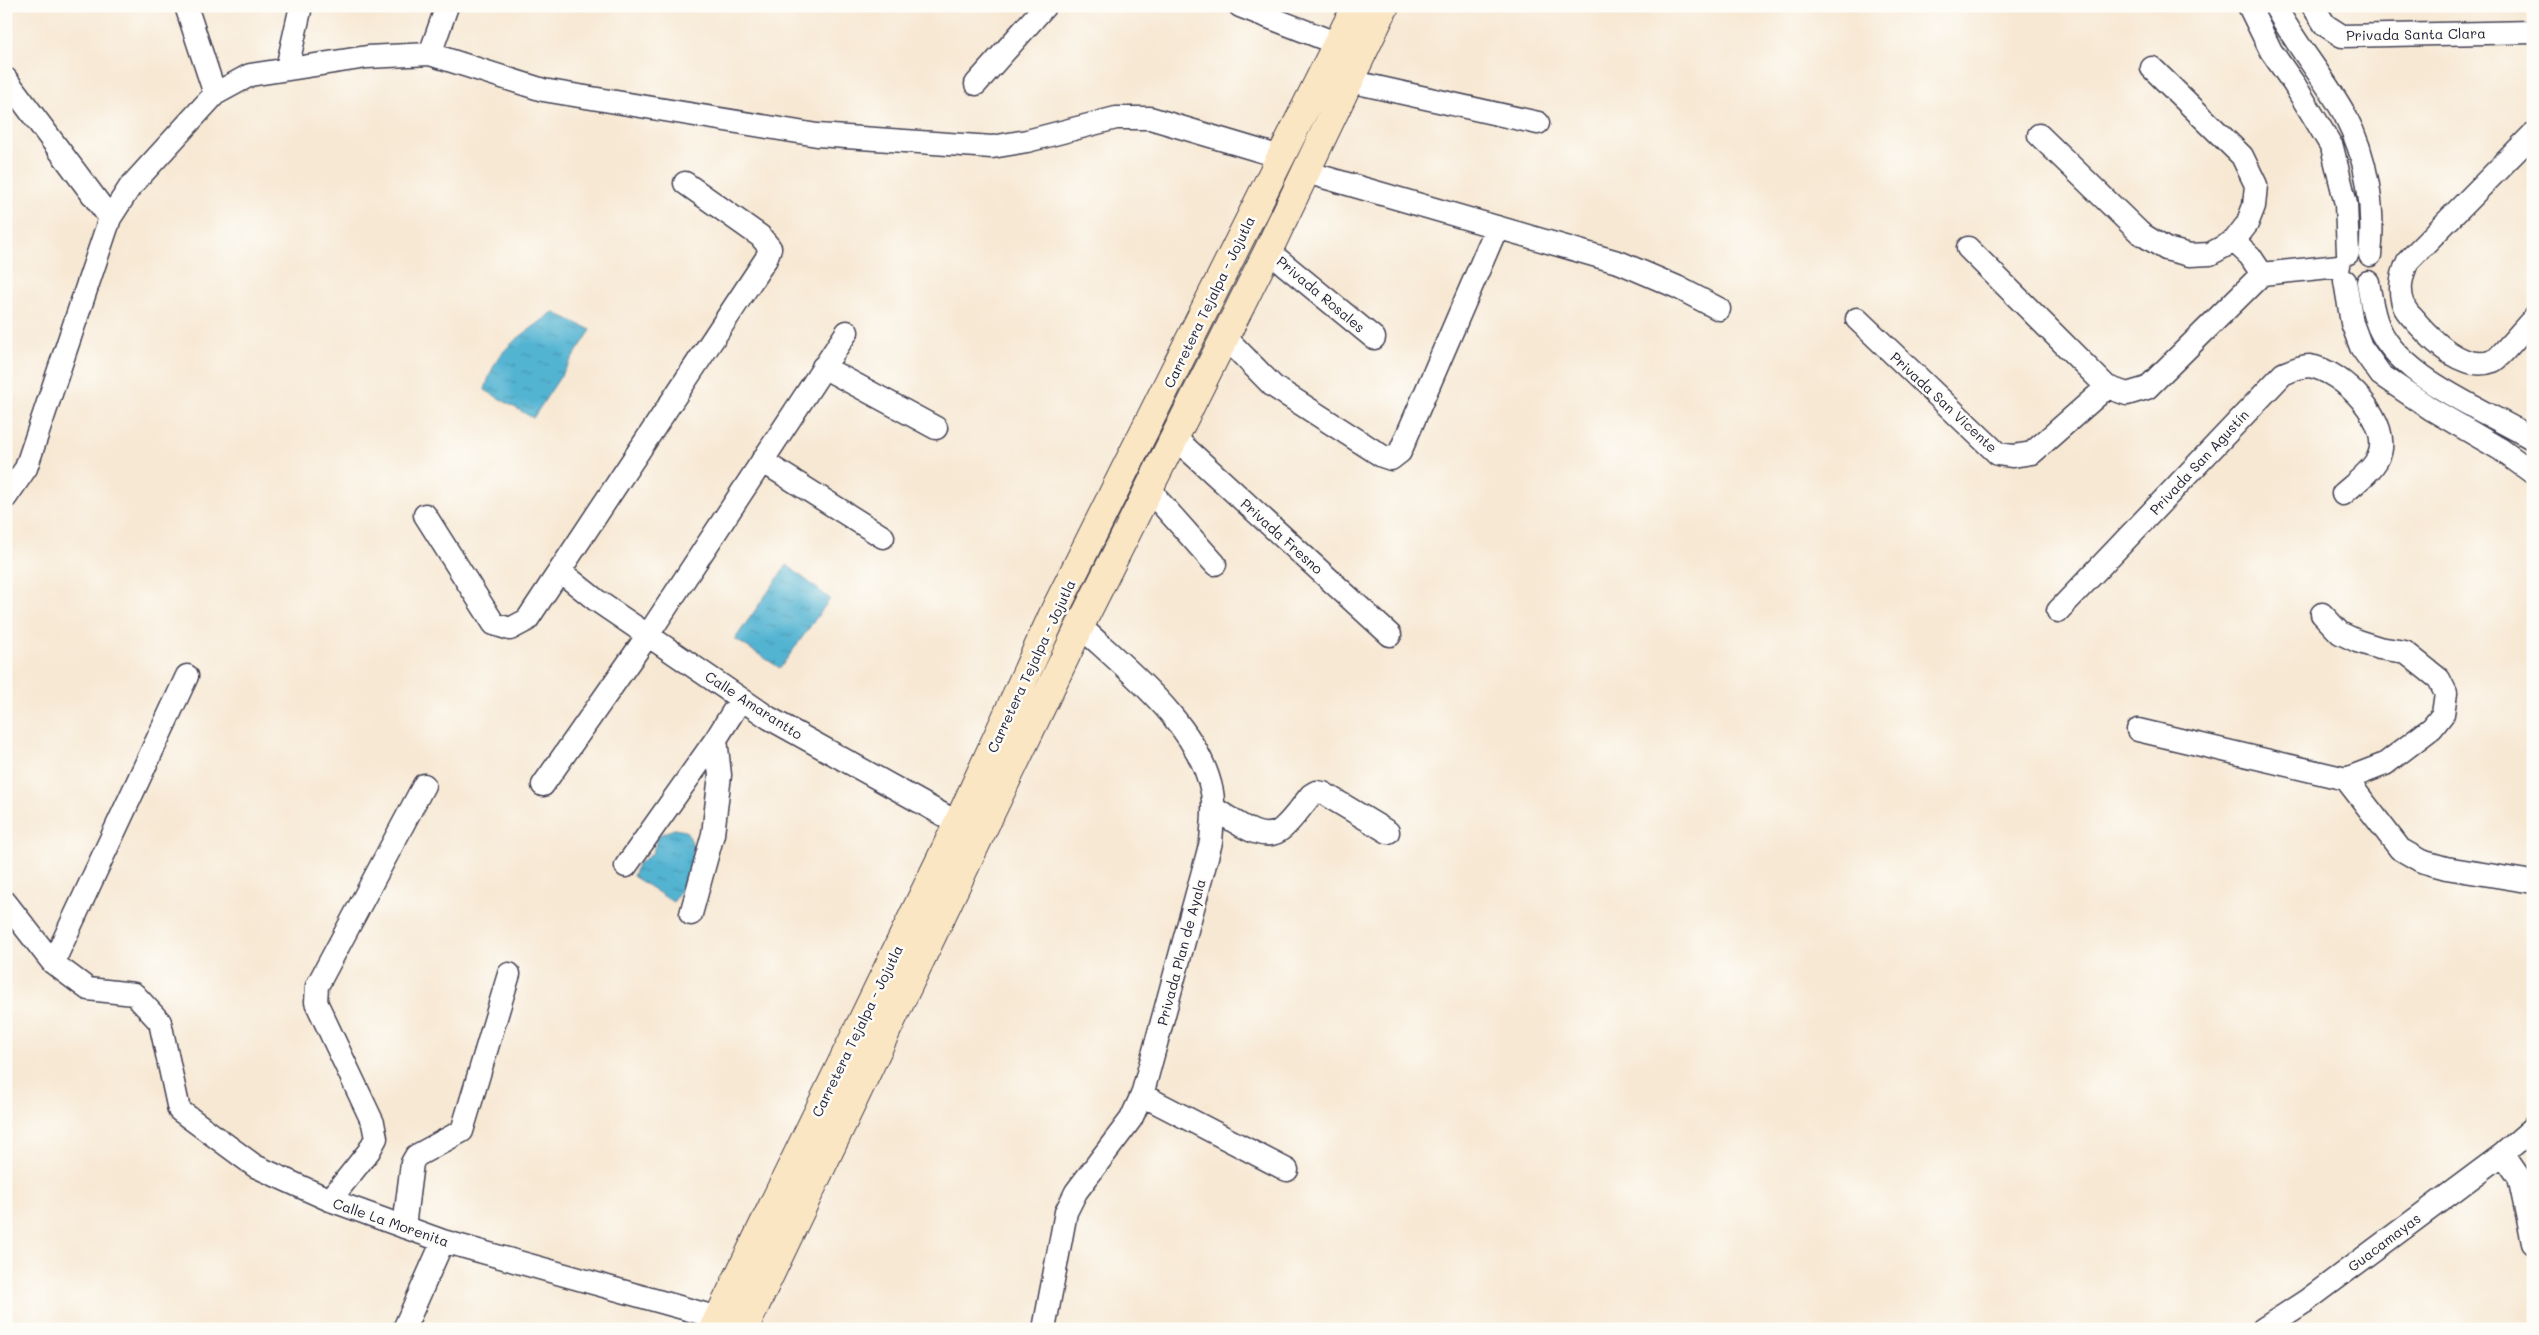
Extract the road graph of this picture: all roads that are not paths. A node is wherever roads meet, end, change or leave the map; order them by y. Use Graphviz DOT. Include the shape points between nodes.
graph roads {
  1 [pos="186,6"];
  2 [pos="301,6"];
  3 [pos="447,6"];
  4 [pos="1046,6"];
  5 [pos="1240,6"];
  6 [pos="1356,6"];
  7 [pos="1385,6"];
  8 [pos="2248,6"];
  9 [pos="2275,6"];
  10 [pos="2313,6"];
  11 [pos="2533,32"];
  12 [pos="1338,44"];
  13 [pos="430,54"];
  14 [pos="287,68"];
  15 [pos="2152,68"];
  16 [pos="6,79"];
  17 [pos="1349,81"];
  18 [pos="976,84"];
  19 [pos="215,94"];
  20 [pos="1538,123"];
  21 [pos="2533,134"];
  22 [pos="2039,135"];
  23 [pos="1281,157"];
  24 [pos="1306,172"];
  25 [pos="685,183"];
  26 [pos="110,218"];
  27 [pos="1497,227"];
  28 [pos="2234,241"];
  29 [pos="1968,248"];
  30 [pos="1268,251"];
  31 [pos="2370,255"];
  32 [pos="2344,267"];
  33 [pos="2262,274"];
  34 [pos="2368,282"];
  35 [pos="1719,309"];
  36 [pos="2533,319"];
  37 [pos="1857,320"];
  38 [pos="846,332"];
  39 [pos="1225,337"];
  40 [pos="1374,338"];
  41 [pos="2430,338"];
  42 [pos="2402,362"];
  43 [pos="823,367"];
  44 [pos="2381,375"];
  45 [pos="2107,387"];
  46 [pos="2356,393"];
  47 [pos="936,428"];
  48 [pos="1175,438"];
  49 [pos="2533,439"];
  50 [pos="1134,452"];
  51 [pos="762,461"];
  52 [pos="2533,473"];
  53 [pos="1156,477"];
  54 [pos="2343,494"];
  55 [pos="6,497"];
  56 [pos="425,515"];
  57 [pos="884,537"];
  58 [pos="1215,564"];
  59 [pos="561,572"];
  60 [pos="2058,611"];
  61 [pos="2322,614"];
  62 [pos="1080,626"];
  63 [pos="1390,634"];
  64 [pos="648,635"];
  65 [pos="187,676"];
  66 [pos="741,699"];
  67 [pos="2138,730"];
  68 [pos="716,739"];
  69 [pos="2346,779"];
  70 [pos="424,785"];
  71 [pos="543,785"];
  72 [pos="1213,808"];
  73 [pos="958,823"];
  74 [pos="1388,832"];
  75 [pos="626,866"];
  76 [pos="2533,882"];
  77 [pos="6,903"];
  78 [pos="691,914"];
  79 [pos="53,963"];
  80 [pos="509,974"];
  81 [pos="1142,1095"];
  82 [pos="2533,1128"];
  83 [pos="2503,1154"];
  84 [pos="1287,1170"];
  85 [pos="330,1200"];
  86 [pos="404,1227"];
  87 [pos="443,1241"];
  88 [pos="2533,1243"];
  89 [pos="716,1323"];
  90 [pos="1045,1324"];
  91 [pos="745,1328"];
  92 [pos="404,1329"];
  93 [pos="2263,1329"];
  1 -- 19 [label="street"];
  2 -- 14 [label="street"];
  3 -- 13 [label="street"];
  4 -- 18 [label="street"];
  5 -- 12 [label="street"];
  6 -- 12 [label="main road, Carretera Tejalpa - Jojutla"];
  7 -- 17 [label="main road, Carretera Tejalpa - Jojutla"];
  8 -- 32 [label="street" via="2271,51 2332,147 2346,204"];
  9 -- 31 [label="street" via="2291,37 2345,115 2358,147 2368,181 2373,231"];
  10 -- 11 [label="street, Privada Santa Clara" via="2325,24 2342,36"];
  12 -- 23 [label="main road, Carretera Tejalpa - Jojutla"];
  13 -- 14 [label="street" via="367,56"];
  13 -- 23 [label="street" via="543,90 817,135 992,147 1116,118 1150,118"];
  14 -- 19 [label="street" via="250,75"];
  15 -- 28 [label="street" via="2242,156 2256,185 2254,206 2247,224"];
  16 -- 26 [label="street"];
  17 -- 20 [label="street"];
  17 -- 24 [label="main road, Carretera Tejalpa - Jojutla"];
  19 -- 26 [label="street" via="130,187"];
  21 -- 41 [label="street" via="2408,261 2401,275 2404,308"];
  22 -- 28 [label="street" via="2140,233 2166,249 2190,255 2210,254"];
  23 -- 50 [label="main road, Carretera Tejalpa - Jojutla"];
  24 -- 27 [label="street"];
  24 -- 30 [label="main road, Carretera Tejalpa - Jojutla"];
  25 -- 59 [label="street" via="760,236 770,248 766,260"];
  26 -- 55 [label="street" via="26,468"];
  27 -- 35 [label="street" via="1621,263"];
  27 -- 39 [label="street" via="1400,452 1391,459 1273,386"];
  28 -- 33 [label="street"];
  29 -- 45 [label="street"];
  30 -- 39 [label="main road, Carretera Tejalpa - Jojutla"];
  30 -- 40 [label="street, Privada Rosales"];
  31 -- 32 [label="street" via="2358,250"];
  31 -- 34 [label="street" via="2375,272"];
  32 -- 33 [label="street"];
  32 -- 34 [label="street" via="2356,286"];
  32 -- 44 [label="street" via="2352,323 2361,347"];
  33 -- 45 [label="street" via="2147,388 2127,394"];
  34 -- 42 [label="street" via="2376,322"];
  36 -- 41 [label="street" via="2494,360 2474,363 2458,358"];
  37 -- 45 [label="street, Privada San Vicente" via="1998,454 2032,453"];
  38 -- 43 [label="street"];
  39 -- 48 [label="main road, Carretera Tejalpa - Jojutla"];
  41 -- 42 [label="street"];
  42 -- 44 [label="street"];
  42 -- 49 [label="street" via="2431,383"];
  43 -- 47 [label="street"];
  43 -- 51 [label="street"];
  44 -- 46 [label="street"];
  44 -- 52 [label="street"];
  46 -- 54 [label="street, Privada San Agustín" via="2377,420 2382,440 2378,458"];
  46 -- 60 [label="street, Privada San Agustín" via="2327,372 2308,366 2283,374"];
  48 -- 53 [label="main road, Carretera Tejalpa - Jojutla"];
  48 -- 63 [label="street, Privada Fresno"];
  50 -- 53 [label="main road"];
  50 -- 73 [label="main road, Carretera Tejalpa - Jojutla" via="1055,610"];
  51 -- 57 [label="street"];
  51 -- 64 [label="street"];
  53 -- 58 [label="street" via="1158,500"];
  53 -- 62 [label="main road, Carretera Tejalpa - Jojutla"];
  56 -- 59 [label="street" via="494,624 510,629 527,620"];
  59 -- 64 [label="street, Calle Amarantto"];
  61 -- 69 [label="street" via="2340,633 2357,641 2404,652 2439,679 2446,694 2443,714 2432,728 2385,764"];
  62 -- 72 [label="street, Privada Plan de Ayala" via="1165,705 1197,753 1212,791"];
  62 -- 91 [label="main road, Carretera Tejalpa - Jojutla"];
  64 -- 66 [label="street, Calle Amarantto"];
  64 -- 71 [label="street"];
  65 -- 79 [label="street"];
  66 -- 68 [label="street"];
  66 -- 73 [label="street, Calle Amarantto" via="769,718"];
  67 -- 69 [label="street"];
  68 -- 75 [label="street"];
  68 -- 78 [label="street" via="720,775 713,834"];
  69 -- 76 [label="street" via="2400,849 2414,857 2446,868"];
  70 -- 85 [label="street" via="317,986 316,1002 373,1123 376,1138"];
  72 -- 74 [label="street" via="1260,835 1274,834 1282,830 1316,792 1323,793"];
  72 -- 81 [label="street, Privada Plan de Ayala" via="1211,842"];
  73 -- 89 [label="main road, Carretera Tejalpa - Jojutla"];
  77 -- 79 [label="street"];
  79 -- 85 [label="street, Calle La Morenita" via="88,989 134,994 160,1022 179,1110 255,1166"];
  80 -- 86 [label="street" via="462,1131 416,1156 412,1163"];
  81 -- 84 [label="street"];
  81 -- 90 [label="street, Privada Plan de Ayala" via="1131,1119 1076,1192 1066,1212"];
  82 -- 83 [label="street, Guacamayas"];
  83 -- 88 [label="street" via="2519,1177"];
  83 -- 93 [label="street, Guacamayas" via="2306,1301"];
  85 -- 86 [label="street, Calle La Morenita"];
  86 -- 87 [label="street, Calle La Morenita"];
  87 -- 89 [label="street, Calle La Morenita"];
  87 -- 92 [label="street"];
  89 -- 91 [label="street, Calle La Morenita"];
}
